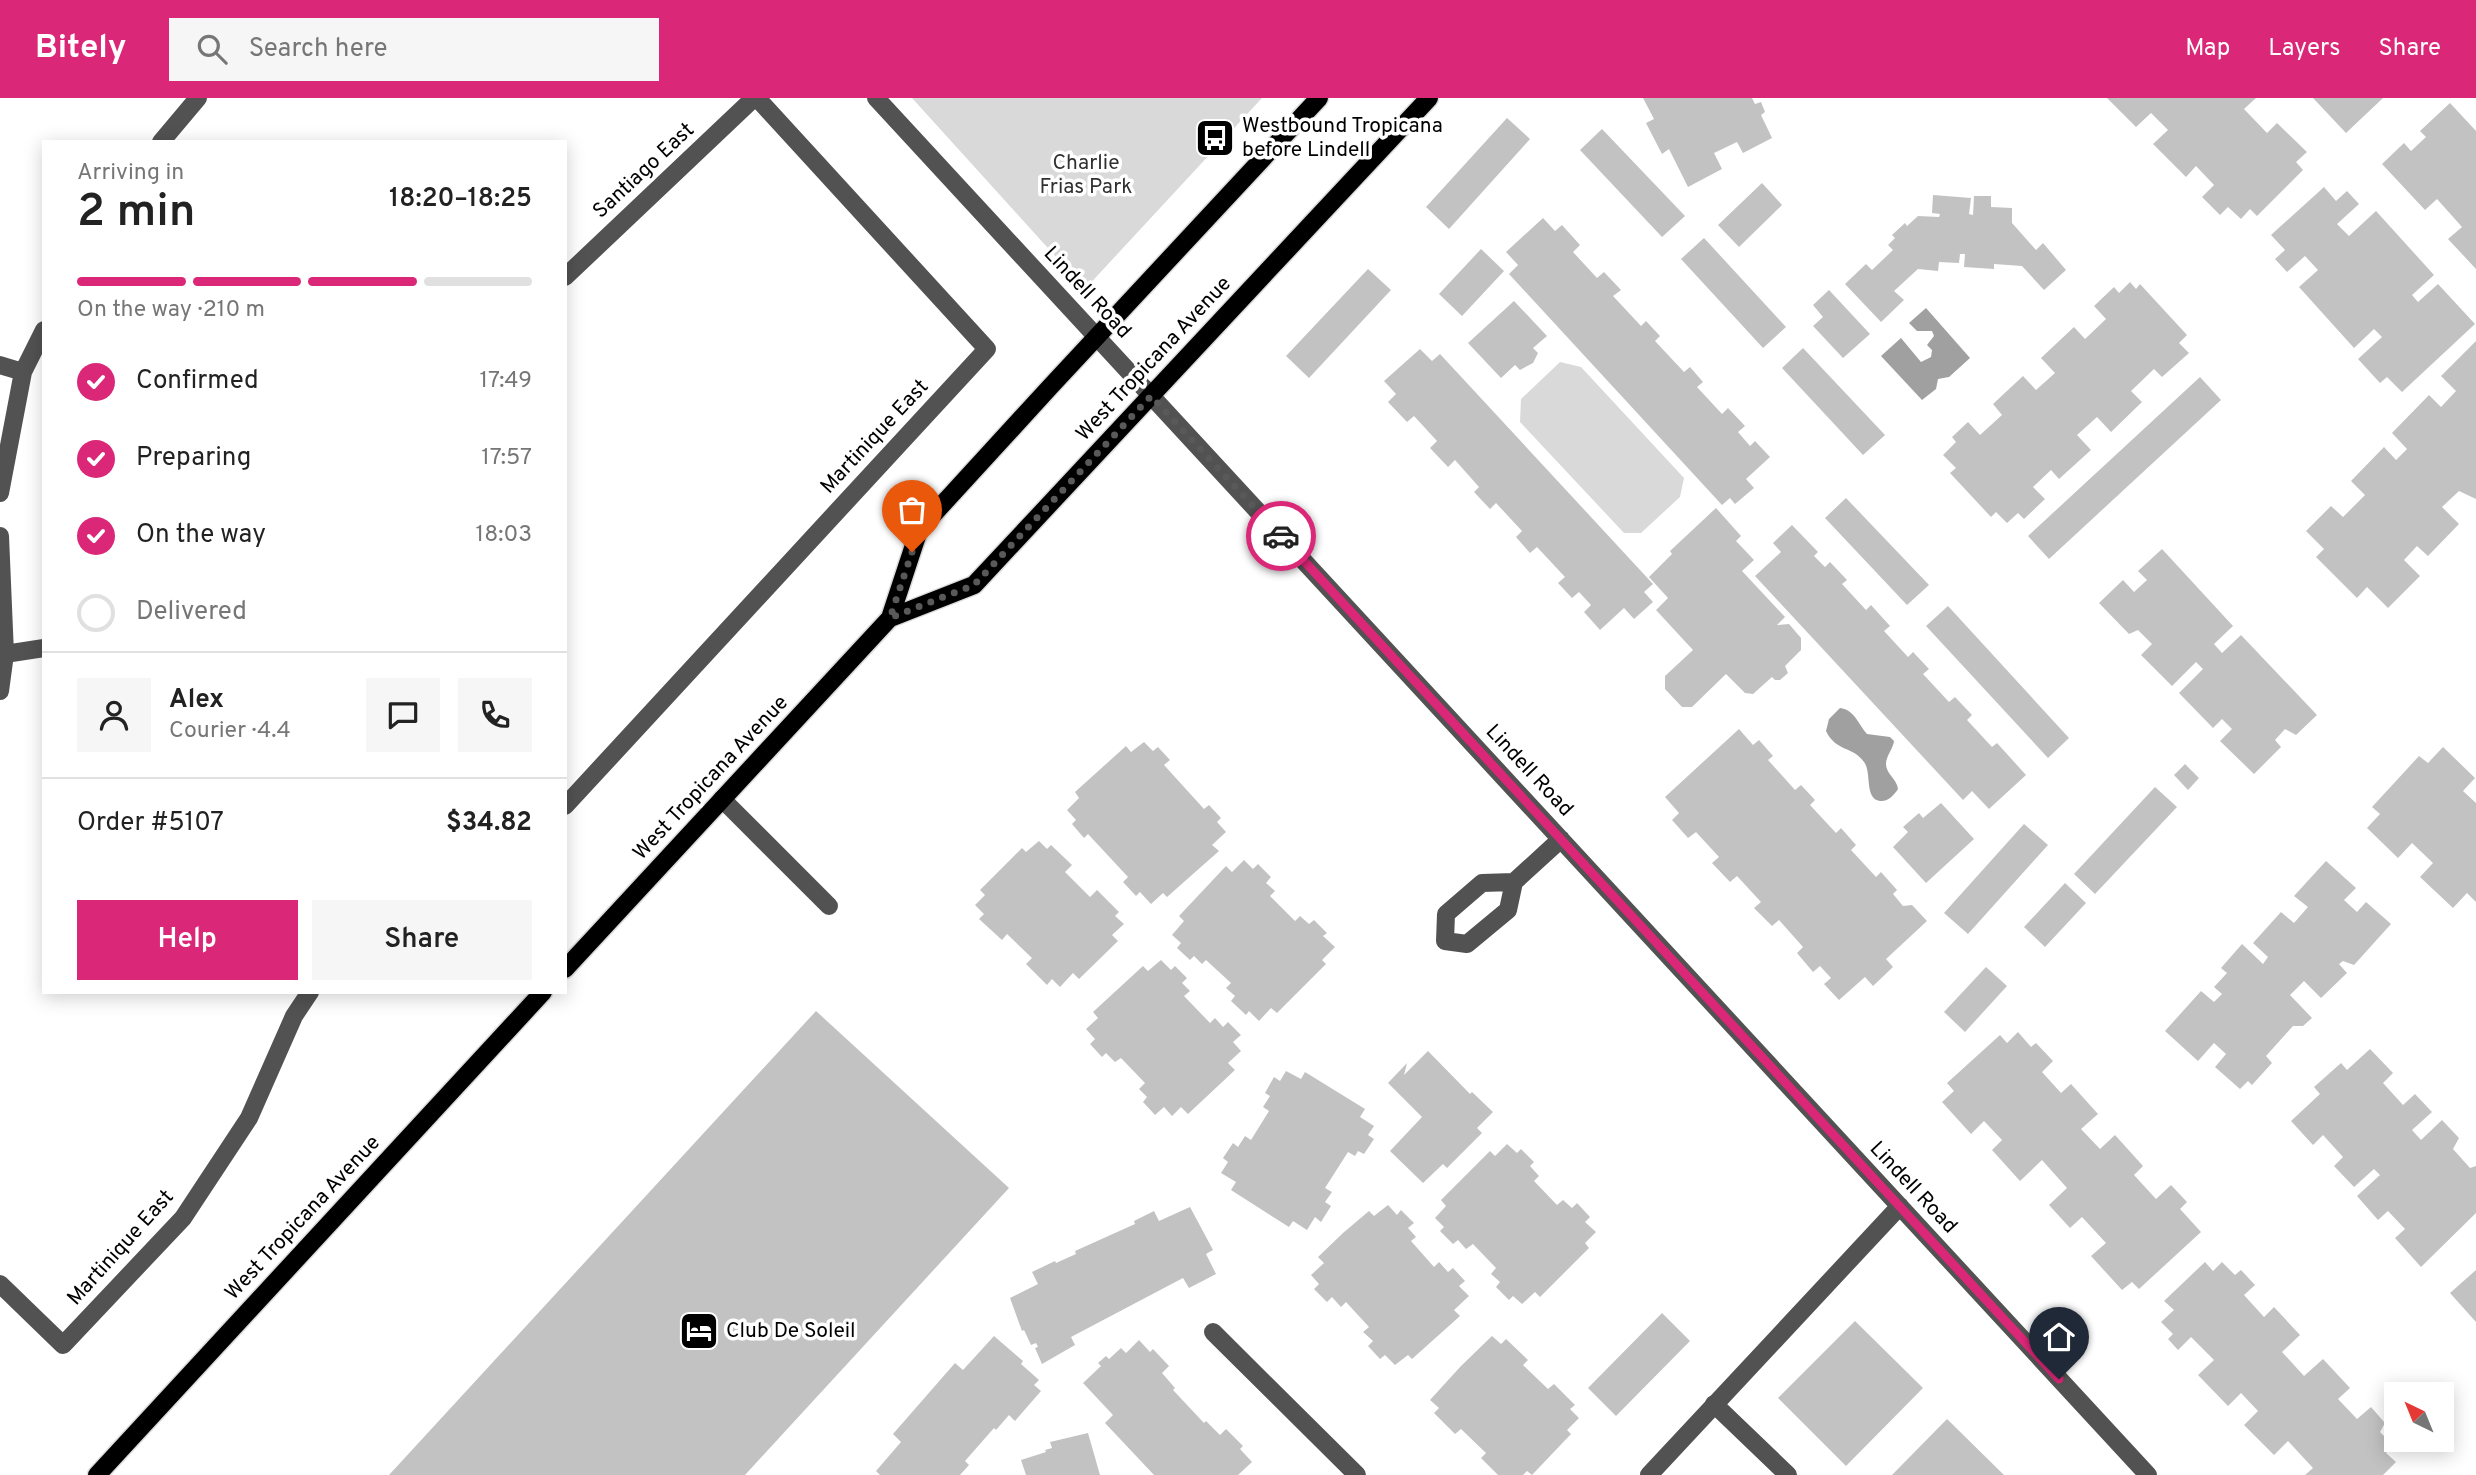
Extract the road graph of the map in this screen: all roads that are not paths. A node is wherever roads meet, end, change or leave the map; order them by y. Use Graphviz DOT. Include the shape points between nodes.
graph roads {
  1 [pos="198,98"];
  2 [pos="756,98"];
  3 [pos="876,98"];
  4 [pos="1319,98"];
  5 [pos="1429,98"];
  6 [pos="163,140"];
  7 [pos="567,275"];
  8 [pos="42,334"];
  9 [pos="1097,337"];
  10 [pos="0,365"];
  11 [pos="23,372"];
  12 [pos="1151,396"];
  13 [pos="0,493"];
  14 [pos="0,536"];
  15 [pos="890,618"];
  16 [pos="42,648"];
  17 [pos="5,654"];
  18 [pos="0,691"];
  19 [pos="722,799"];
  20 [pos="567,804"];
  21 [pos="1561,839"];
  22 [pos="1514,882"];
  23 [pos="829,906"];
  24 [pos="567,966"];
  25 [pos="309,994"];
  26 [pos="541,994"];
  27 [pos="1900,1206"];
  28 [pos="0,1284"];
  29 [pos="1213,1332"];
  30 [pos="1714,1404"];
  31 [pos="103,1473"];
  32 [pos="1357,1475"];
  33 [pos="1649,1475"];
  34 [pos="1788,1475"];
  35 [pos="2148,1475"];
  1 -- 6 [label="street"];
  2 -- 7 [label="street, Santiago East"];
  2 -- 20 [label="street, Martinique East" via="987,349"];
  3 -- 9 [label="street, Lindell Road"];
  4 -- 9 [label="main road, West Tropicana Avenue"];
  5 -- 12 [label="main road, West Tropicana Avenue"];
  8 -- 11 [label="street"];
  9 -- 12 [label="street, Lindell Road"];
  9 -- 15 [label="main road, West Tropicana Avenue" via="919,530"];
  10 -- 11 [label="street"];
  11 -- 13 [label="street"];
  12 -- 15 [label="main road, West Tropicana Avenue" via="974,585"];
  12 -- 21 [label="street, Lindell Road"];
  14 -- 17 [label="street"];
  15 -- 19 [label="main road, West Tropicana Avenue"];
  16 -- 17 [label="street"];
  17 -- 18 [label="street"];
  19 -- 23 [label="street"];
  19 -- 24 [label="main road, West Tropicana Avenue"];
  21 -- 22 [label="street"];
  21 -- 27 [label="street, Lindell Road"];
  25 -- 28 [label="street, Martinique East" via="294,1016 249,1118 183,1219 63,1345"];
  26 -- 31 [label="main road, West Tropicana Avenue"];
  27 -- 30 [label="street"];
  27 -- 35 [label="street, Lindell Road"];
  29 -- 32 [label="street"];
  30 -- 33 [label="street"];
  30 -- 34 [label="street"];
}
